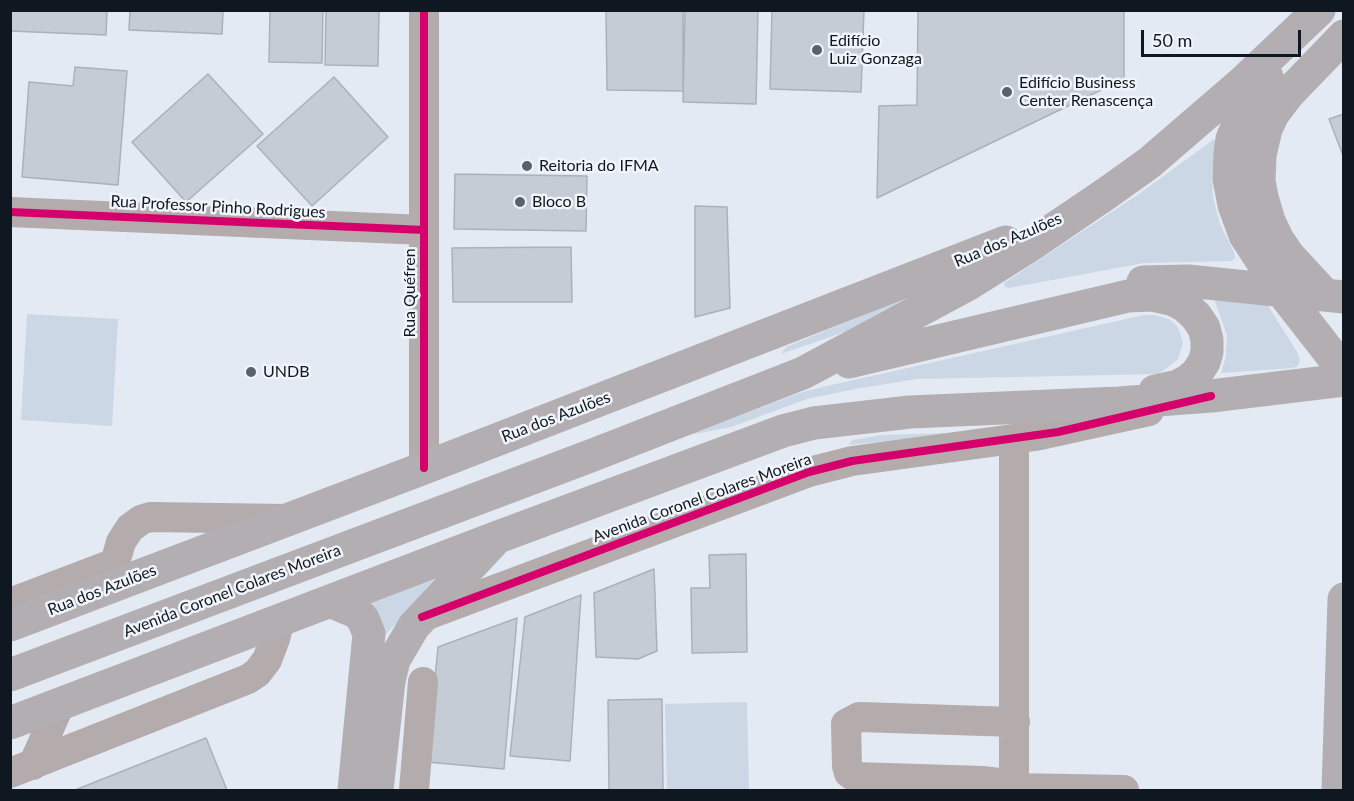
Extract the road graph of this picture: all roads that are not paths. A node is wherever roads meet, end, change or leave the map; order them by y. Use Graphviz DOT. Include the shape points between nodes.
graph roads {
  1 [pos="424,10"];
  2 [pos="1308,20"];
  3 [pos="1344,36"];
  4 [pos="1098,199"];
  5 [pos="10,212"];
  6 [pos="424,230"];
  7 [pos="1280,290"];
  8 [pos="1334,296"];
  9 [pos="1344,371"];
  10 [pos="803,373"];
  11 [pos="1344,380"];
  12 [pos="1211,396"];
  13 [pos="910,412"];
  14 [pos="1014,440"];
  15 [pos="593,455"];
  16 [pos="424,468"];
  17 [pos="290,519"];
  18 [pos="498,537"];
  19 [pos="119,573"];
  20 [pos="1344,599"];
  21 [pos="330,601"];
  22 [pos="10,603"];
  23 [pos="422,617"];
  24 [pos="280,620"];
  25 [pos="10,625"];
  26 [pos="10,675"];
  27 [pos="423,682"];
  28 [pos="1342,702"];
  29 [pos="60,704"];
  30 [pos="1015,722"];
  31 [pos="10,723"];
  32 [pos="22,769"];
  33 [pos="1014,788"];
  34 [pos="354,790"];
  35 [pos="377,790"];
  36 [pos="414,790"];
  37 [pos="1124,790"];
  38 [pos="1338,790"];
  1 -- 6 [label="street, Rua Quéfren"];
  2 -- 4 [label="main road, Avenida Coronel Colares Moreira" via="1149,163"];
  2 -- 7 [label="main road" via="1243,112 1230,153 1229,179 1240,224"];
  3 -- 8 [label="main road" via="1274,114 1260,155 1259,181 1278,240 1296,264"];
  4 -- 10 [label="main road, Avenida Coronel Colares Moreira" via="967,285"];
  4 -- 16 [label="main road, Rua dos Azulões" via="964,259"];
  5 -- 6 [label="street, Rua Professor Pinho Rodrigues"];
  6 -- 16 [label="street, Rua Quéfren"];
  7 -- 8 [label="main road"];
  7 -- 9 [label="main road"];
  7 -- 10 [label="main road" via="1169,281 1090,288 919,332"];
  10 -- 13 [label="main road" via="1135,295 1163,297 1185,306 1204,328 1204,363 1189,380 1164,389"];
  10 -- 15 [label="main road, Avenida Coronel Colares Moreira"];
  11 -- 12 [label="main road, Avenida Coronel Colares Moreira"];
  12 -- 13 [label="main road, Avenida Coronel Colares Moreira"];
  12 -- 14 [label="street, Avenida Coronel Colares Moreira"];
  13 -- 18 [label="main road, Avenida Coronel Colares Moreira" via="835,420 783,431"];
  14 -- 23 [label="street, Avenida Coronel Colares Moreira" via="852,461 809,472"];
  14 -- 30 [label="street"];
  15 -- 16 [label="main road"];
  15 -- 26 [label="main road, Avenida Coronel Colares Moreira"];
  16 -- 17 [label="main road, Rua dos Azulões"];
  17 -- 19 [label="main road, Rua dos Azulões"];
  17 -- 19 [label="street" via="150,517 130,528 121,542"];
  18 -- 21 [label="main road, Avenida Coronel Colares Moreira"];
  18 -- 23 [label="main road"];
  19 -- 22 [label="street"];
  19 -- 25 [label="main road, Rua dos Azulões"];
  20 -- 28 [label="main road"];
  21 -- 24 [label="main road, Avenida Coronel Colares Moreira"];
  21 -- 34 [label="main road" via="360,615 369,638"];
  23 -- 35 [label="main road" via="406,636 394,660"];
  24 -- 29 [label="main road, Avenida Coronel Colares Moreira"];
  24 -- 32 [label="street" via="267,660 248,679"];
  27 -- 36 [label="street"];
  28 -- 38 [label="main road"];
  29 -- 31 [label="main road, Avenida Coronel Colares Moreira"];
  29 -- 32 [label="street"];
  30 -- 33 [label="street"];
  30 -- 33 [label="street" via="859,717 846,724 847,766 855,777 982,781"];
  33 -- 37 [label="street"];
}
